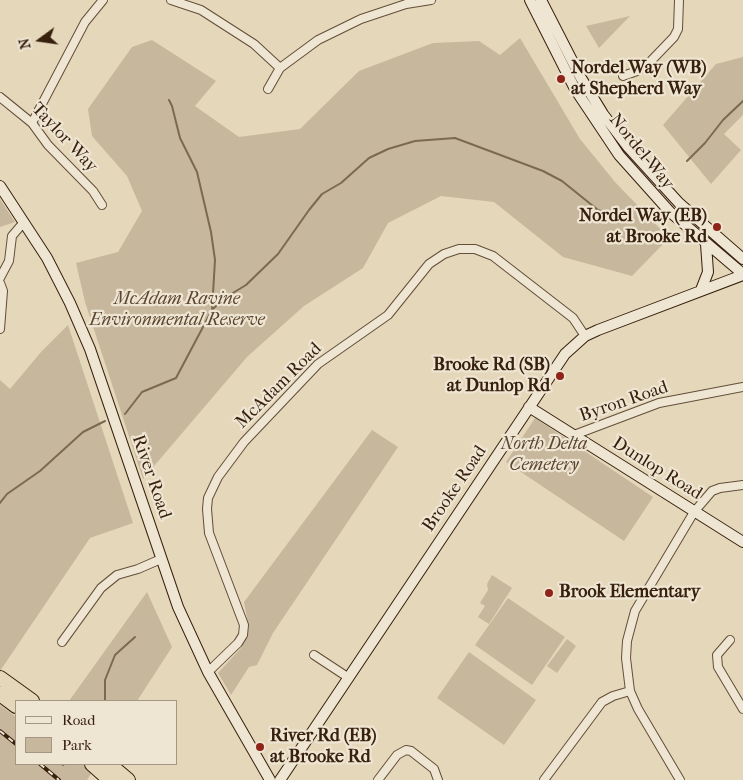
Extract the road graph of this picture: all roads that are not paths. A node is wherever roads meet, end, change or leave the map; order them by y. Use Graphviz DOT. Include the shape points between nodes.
graph roads {
  1 [pos="103,0"];
  2 [pos="171,0"];
  3 [pos="431,0"];
  4 [pos="530,0"];
  5 [pos="541,0"];
  6 [pos="679,0"];
  7 [pos="405,2"];
  8 [pos="280,68"];
  9 [pos="623,76"];
  10 [pos="268,89"];
  11 [pos="0,97"];
  12 [pos="32,123"];
  13 [pos="0,186"];
  14 [pos="102,204"];
  15 [pos="24,222"];
  16 [pos="706,244"];
  17 [pos="743,259"];
  18 [pos="743,274"];
  19 [pos="0,278"];
  20 [pos="0,283"];
  21 [pos="701,290"];
  22 [pos="0,329"];
  23 [pos="585,336"];
  24 [pos="743,388"];
  25 [pos="529,407"];
  26 [pos="574,436"];
  27 [pos="743,484"];
  28 [pos="694,512"];
  29 [pos="743,542"];
  30 [pos="161,559"];
  31 [pos="730,640"];
  32 [pos="62,642"];
  33 [pos="314,655"];
  34 [pos="208,672"];
  35 [pos="0,678"];
  36 [pos="348,678"];
  37 [pos="630,691"];
  38 [pos="0,694"];
  39 [pos="31,700"];
  40 [pos="15,705"];
  41 [pos="743,709"];
  42 [pos="93,765"];
  43 [pos="110,765"];
  44 [pos="110,780"];
  45 [pos="128,780"];
  46 [pos="270,780"];
  47 [pos="280,780"];
  48 [pos="378,780"];
  49 [pos="438,780"];
  50 [pos="544,780"];
  51 [pos="680,780"];
  1 -- 12 [label="street" via="86,20"];
  2 -- 8 [label="street" via="201,10 254,44"];
  3 -- 7 [label="street"];
  4 -- 16 [label="street, Nordel Way" via="575,89 607,139 654,196"];
  5 -- 17 [label="street, Nordel Way" via="585,84 628,147 685,209"];
  6 -- 9 [label="street" via="681,31 649,63 637,72"];
  7 -- 8 [label="street" via="318,40"];
  8 -- 10 [label="street"];
  11 -- 12 [label="street, Taylor Way"];
  12 -- 14 [label="street, Taylor Way"];
  13 -- 15 [label="street, River Road"];
  15 -- 19 [label="street" via="12,236 9,261"];
  15 -- 30 [label="street, River Road" via="66,296 90,348"];
  16 -- 18 [label="street, Nordel Way"];
  16 -- 21 [label="street" via="708,272"];
  18 -- 21 [label="street, Brooke Road"];
  20 -- 22 [label="street" via="4,292"];
  21 -- 23 [label="street, Brooke Road"];
  23 -- 25 [label="street, Brooke Road" via="565,354"];
  23 -- 34 [label="street, McAdam Road" via="573,318 492,256 475,249 459,249 429,264 388,315 318,364 244,442 218,477 206,509 209,533 244,625 238,643"];
  24 -- 26 [label="street, Byron Road" via="659,403"];
  25 -- 26 [label="street, Dunlop Road"];
  25 -- 36 [label="street, Brooke Road"];
  26 -- 28 [label="street, Dunlop Road"];
  27 -- 28 [label="street" via="712,492"];
  28 -- 29 [label="street, Dunlop Road"];
  28 -- 37 [label="street" via="635,611 627,641"];
  30 -- 32 [label="street" via="117,574 101,588"];
  30 -- 34 [label="street, River Road" via="178,607"];
  31 -- 41 [label="street" via="717,656 718,667"];
  33 -- 36 [label="street"];
  34 -- 46 [label="street, River Road"];
  35 -- 39 [label="highway"];
  36 -- 47 [label="street, Brooke Road"];
  37 -- 50 [label="street" via="602,702"];
  37 -- 51 [label="street"];
  38 -- 40 [label="highway"];
  42 -- 44 [label="highway"];
  43 -- 45 [label="highway"];
  48 -- 49 [label="street" via="397,755 406,750 434,769"];
}
